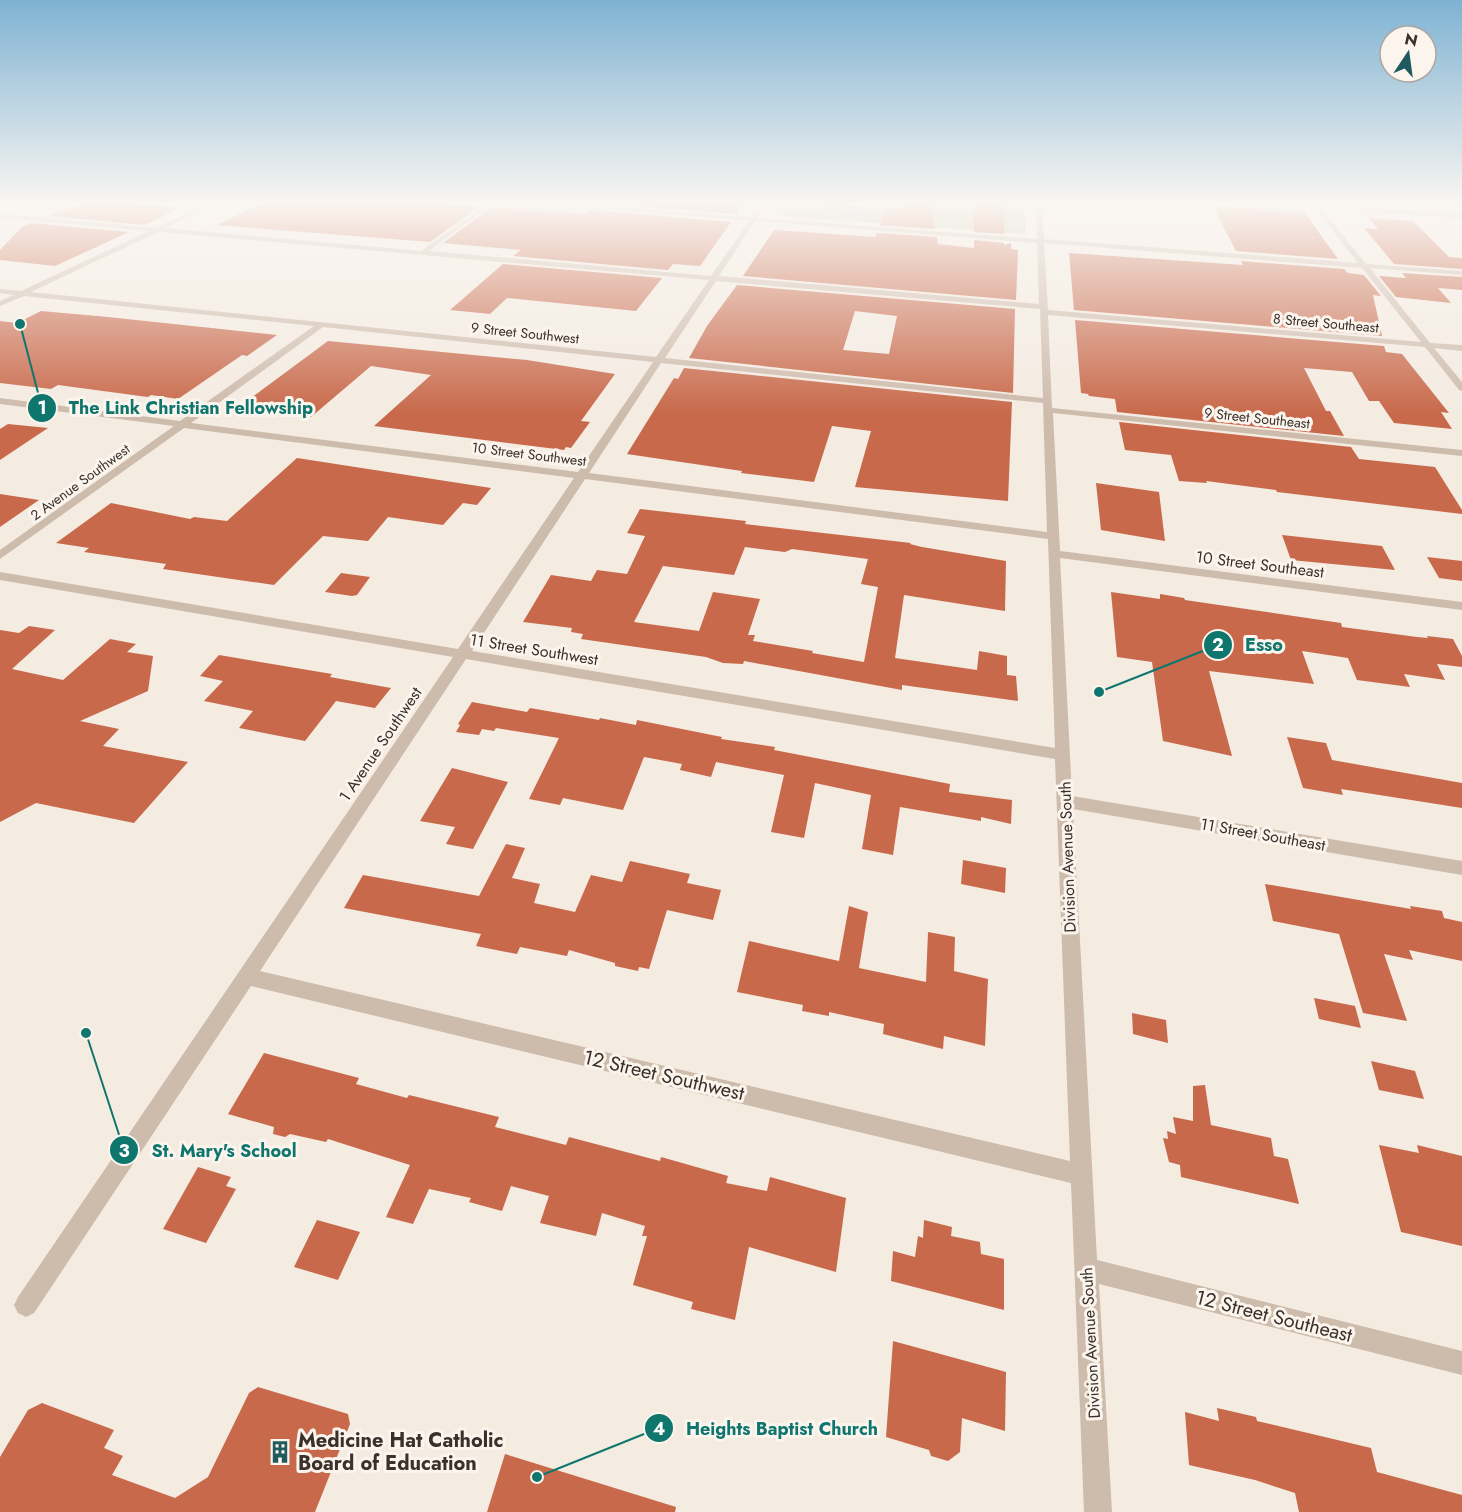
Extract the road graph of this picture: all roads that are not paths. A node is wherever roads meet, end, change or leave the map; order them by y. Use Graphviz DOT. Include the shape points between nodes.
graph roads {
  1 [pos="64,274"];
  2 [pos="661,274"];
  3 [pos="716,274"];
  4 [pos="1042,274"];
  5 [pos="1373,274"];
  6 [pos="713,278"];
  7 [pos="0,291"];
  8 [pos="23,293"];
  9 [pos="0,304"];
  10 [pos="1044,310"];
  11 [pos="321,326"];
  12 [pos="1428,345"];
  13 [pos="1462,348"];
  14 [pos="658,360"];
  15 [pos="1462,388"];
  16 [pos="0,401"];
  17 [pos="1048,405"];
  18 [pos="183,424"];
  19 [pos="1462,453"];
  20 [pos="581,476"];
  21 [pos="1054,536"];
  22 [pos="1055,554"];
  23 [pos="0,555"];
  24 [pos="0,576"];
  25 [pos="1462,606"];
  26 [pos="462,654"];
  27 [pos="1063,755"];
  28 [pos="1065,801"];
  29 [pos="1462,868"];
  30 [pos="246,976"];
  31 [pos="1082,1175"];
  32 [pos="1087,1269"];
  33 [pos="26,1305"];
  34 [pos="1462,1364"];
  35 [pos="1098,1512"];
  1 -- 8 [label="street"];
  2 -- 6 [label="street, 8 Street Southeast"];
  3 -- 6 [label="street, 1 Avenue Southwest"];
  4 -- 10 [label="street, Division Avenue South"];
  5 -- 12 [label="street"];
  6 -- 10 [label="street, 8 Street Southeast"];
  6 -- 14 [label="street, 1 Avenue Southwest"];
  7 -- 8 [label="street, 9 Street Southwest"];
  8 -- 9 [label="street"];
  8 -- 11 [label="street, 9 Street Southwest"];
  10 -- 12 [label="street, 8 Street Southeast"];
  10 -- 17 [label="street, Division Avenue South"];
  11 -- 14 [label="street, 9 Street Southwest"];
  11 -- 18 [label="street, 2 Avenue Southwest"];
  12 -- 13 [label="street, 8 Street Southeast"];
  12 -- 15 [label="street"];
  14 -- 17 [label="street, 9 Street Southwest"];
  14 -- 20 [label="street, 1 Avenue Southwest"];
  16 -- 18 [label="street, 10 Street Southwest"];
  17 -- 19 [label="street, 9 Street Southeast"];
  17 -- 21 [label="street, Division Avenue South"];
  18 -- 20 [label="street, 10 Street Southwest"];
  18 -- 23 [label="street, 2 Avenue Southwest"];
  20 -- 21 [label="street, 10 Street Southwest"];
  20 -- 26 [label="street, 1 Avenue Southwest"];
  21 -- 22 [label="street, Division Avenue South"];
  22 -- 25 [label="street, 10 Street Southeast"];
  22 -- 27 [label="street, Division Avenue South"];
  24 -- 26 [label="street, 11 Street Southwest"];
  26 -- 27 [label="street, 11 Street Southwest"];
  26 -- 30 [label="street, 1 Avenue Southwest"];
  27 -- 28 [label="street, Division Avenue South"];
  28 -- 29 [label="street, 11 Street Southeast"];
  28 -- 31 [label="street, Division Avenue South"];
  30 -- 31 [label="street, 12 Street Southwest"];
  30 -- 33 [label="street, 1 Avenue Southwest"];
  31 -- 32 [label="street, Division Avenue South"];
  32 -- 34 [label="street, 12 Street Southeast"];
  32 -- 35 [label="street, Division Avenue South"];
}
